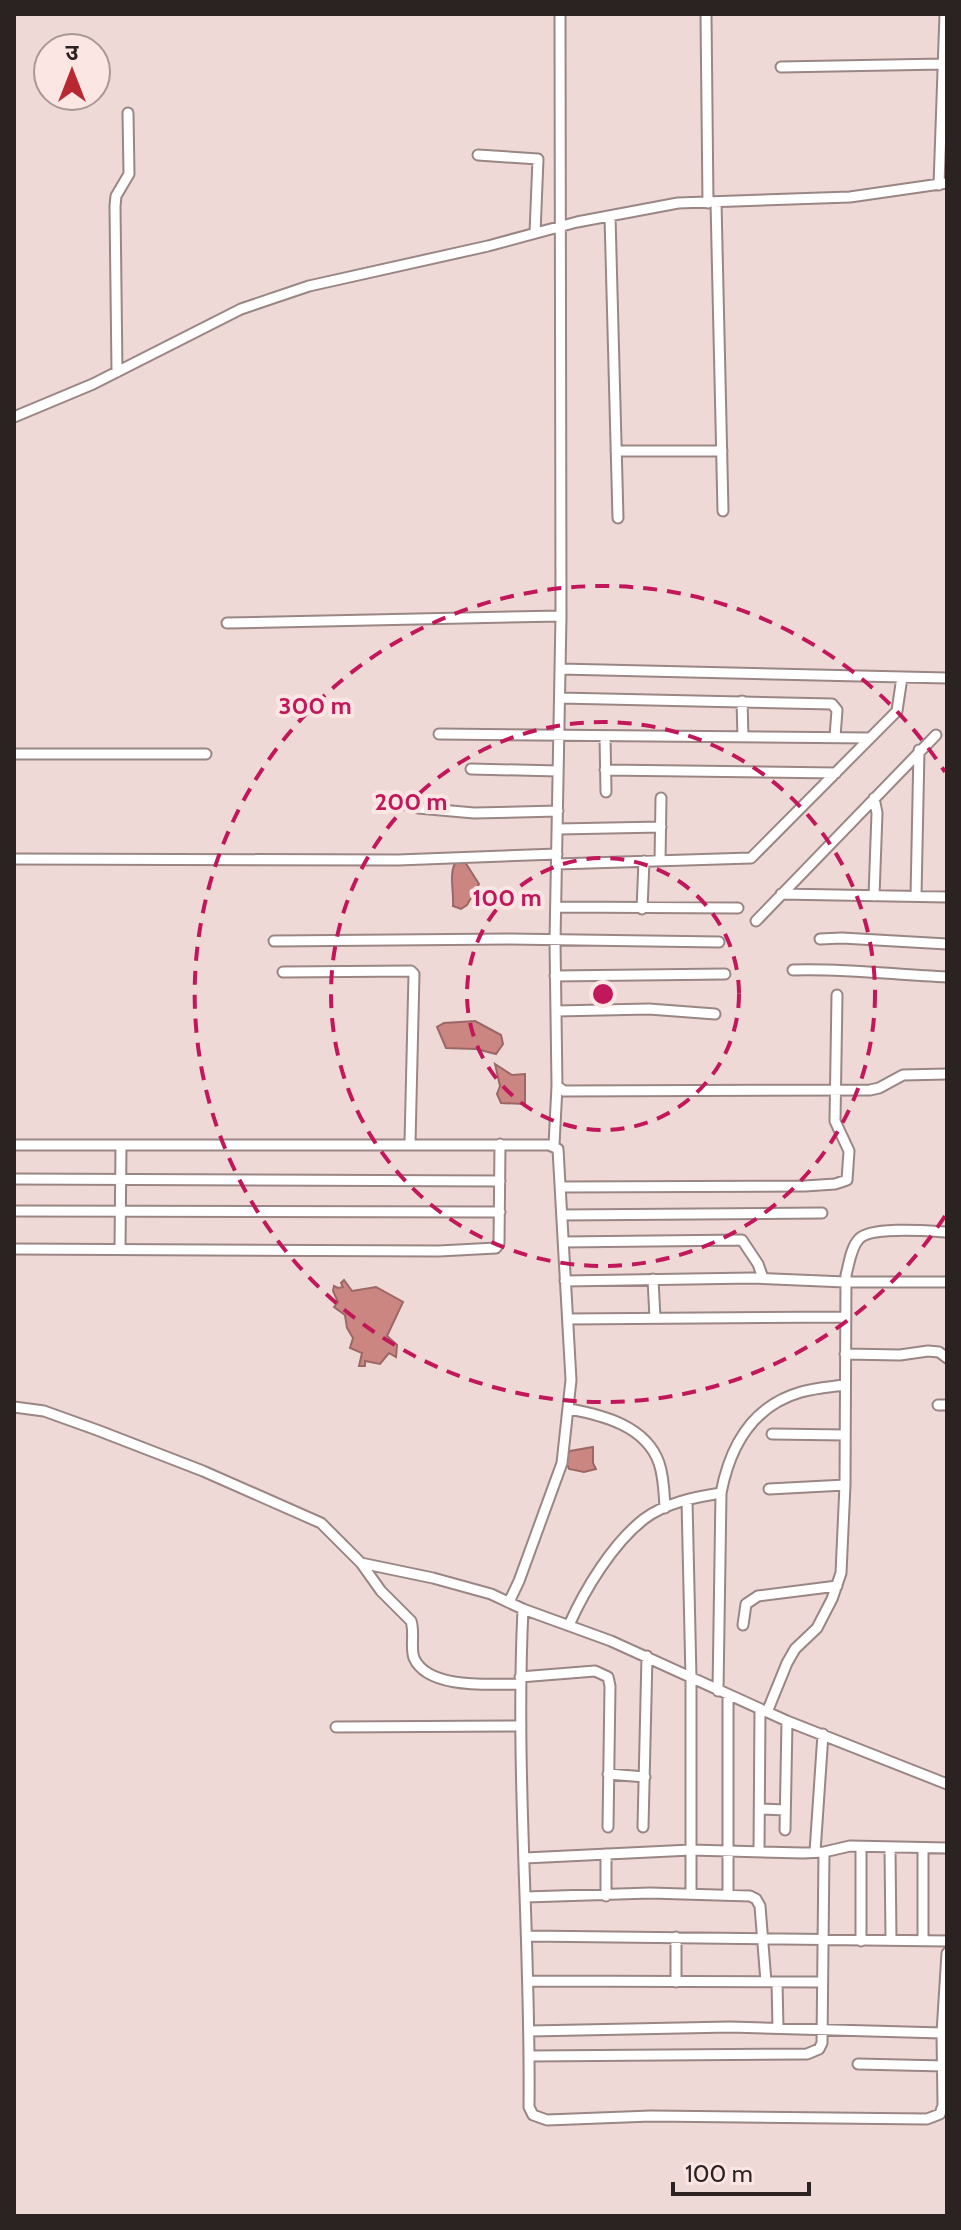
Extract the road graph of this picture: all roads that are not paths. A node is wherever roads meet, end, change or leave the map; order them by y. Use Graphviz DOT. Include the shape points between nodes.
graph roads {
  1 [pos="560,14"];
  2 [pos="706,14"];
  3 [pos="945,14"];
  4 [pos="943,64"];
  5 [pos="781,67"];
  6 [pos="128,113"];
  7 [pos="478,155"];
  8 [pos="943,184"];
  9 [pos="712,202"];
  10 [pos="610,216"];
  11 [pos="560,227"];
  12 [pos="535,233"];
  13 [pos="117,372"];
  14 [pos="14,417"];
  15 [pos="616,451"];
  16 [pos="722,451"];
  17 [pos="723,511"];
  18 [pos="618,518"];
  19 [pos="561,616"];
  20 [pos="227,623"];
  21 [pos="560,669"];
  22 [pos="902,677"];
  23 [pos="947,678"];
  24 [pos="560,698"];
  25 [pos="742,701"];
  26 [pos="439,734"];
  27 [pos="559,735"];
  28 [pos="936,735"];
  29 [pos="605,736"];
  30 [pos="743,737"];
  31 [pos="835,737"];
  32 [pos="870,738"];
  33 [pos="919,750"];
  34 [pos="14,754"];
  35 [pos="206,754"];
  36 [pos="471,769"];
  37 [pos="605,770"];
  38 [pos="558,771"];
  39 [pos="836,773"];
  40 [pos="606,792"];
  41 [pos="661,798"];
  42 [pos="874,798"];
  43 [pos="418,808"];
  44 [pos="558,811"];
  45 [pos="661,827"];
  46 [pos="558,829"];
  47 [pos="14,859"];
  48 [pos="557,859"];
  49 [pos="644,861"];
  50 [pos="660,861"];
  51 [pos="781,894"];
  52 [pos="874,896"];
  53 [pos="916,896"];
  54 [pos="947,897"];
  55 [pos="556,907"];
  56 [pos="738,908"];
  57 [pos="642,909"];
  58 [pos="756,921"];
  59 [pos="820,939"];
  60 [pos="274,941"];
  61 [pos="555,941"];
  62 [pos="719,942"];
  63 [pos="947,944"];
  64 [pos="793,970"];
  65 [pos="283,972"];
  66 [pos="725,974"];
  67 [pos="555,976"];
  68 [pos="947,977"];
  69 [pos="837,995"];
  70 [pos="556,1011"];
  71 [pos="715,1014"];
  72 [pos="947,1074"];
  73 [pos="557,1086"];
  74 [pos="835,1089"];
  75 [pos="410,1143"];
  76 [pos="500,1144"];
  77 [pos="14,1145"];
  78 [pos="554,1145"];
  79 [pos="121,1146"];
  80 [pos="14,1179"];
  81 [pos="120,1180"];
  82 [pos="500,1181"];
  83 [pos="561,1187"];
  84 [pos="14,1211"];
  85 [pos="120,1211"];
  86 [pos="500,1212"];
  87 [pos="822,1213"];
  88 [pos="562,1215"];
  89 [pos="947,1232"];
  90 [pos="563,1242"];
  91 [pos="14,1249"];
  92 [pos="120,1249"];
  93 [pos="763,1278"];
  94 [pos="653,1279"];
  95 [pos="565,1281"];
  96 [pos="845,1282"];
  97 [pos="947,1282"];
  98 [pos="845,1317"];
  99 [pos="655,1318"];
  100 [pos="568,1319"];
  101 [pos="845,1354"];
  102 [pos="947,1358"];
  103 [pos="844,1385"];
  104 [pos="14,1407"];
  105 [pos="569,1409"];
  106 [pos="772,1434"];
  107 [pos="845,1435"];
  108 [pos="845,1485"];
  109 [pos="769,1489"];
  110 [pos="721,1493"];
  111 [pos="687,1500"];
  112 [pos="665,1508"];
  113 [pos="361,1563"];
  114 [pos="837,1586"];
  115 [pos="509,1602"];
  116 [pos="523,1609"];
  117 [pos="569,1625"];
  118 [pos="743,1625"];
  119 [pos="647,1656"];
  120 [pos="691,1678"];
  121 [pos="520,1680"];
  122 [pos="723,1693"];
  123 [pos="764,1710"];
  124 [pos="787,1721"];
  125 [pos="521,1726"];
  126 [pos="336,1727"];
  127 [pos="823,1734"];
  128 [pos="608,1774"];
  129 [pos="645,1777"];
  130 [pos="947,1784"];
  131 [pos="760,1809"];
  132 [pos="785,1810"];
  133 [pos="608,1827"];
  134 [pos="643,1827"];
  135 [pos="785,1830"];
  136 [pos="861,1847"];
  137 [pos="890,1848"];
  138 [pos="923,1848"];
  139 [pos="947,1848"];
  140 [pos="691,1850"];
  141 [pos="727,1850"];
  142 [pos="759,1850"];
  143 [pos="820,1852"];
  144 [pos="606,1854"];
  145 [pos="525,1858"];
  146 [pos="691,1893"];
  147 [pos="728,1893"];
  148 [pos="606,1896"];
  149 [pos="526,1897"];
  150 [pos="527,1936"];
  151 [pos="676,1937"];
  152 [pos="763,1938"];
  153 [pos="822,1939"];
  154 [pos="923,1939"];
  155 [pos="891,1940"];
  156 [pos="861,1941"];
  157 [pos="947,1941"];
  158 [pos="947,1953"];
  159 [pos="529,1981"];
  160 [pos="676,1982"];
  161 [pos="766,1982"];
  162 [pos="777,1982"];
  163 [pos="821,1982"];
  164 [pos="778,2028"];
  165 [pos="822,2030"];
  166 [pos="530,2031"];
  167 [pos="942,2033"];
  168 [pos="530,2056"];
  169 [pos="858,2064"];
  170 [pos="944,2066"];
  1 -- 11 [label="street"];
  2 -- 9 [label="street"];
  3 -- 4 [label="street"];
  4 -- 5 [label="street"];
  4 -- 8 [label="street"];
  6 -- 13 [label="street" via="129,174 115,206"];
  7 -- 12 [label="street" via="538,159"];
  8 -- 9 [label="street" via="850,197"];
  9 -- 10 [label="street"];
  9 -- 16 [label="street"];
  10 -- 11 [label="street"];
  10 -- 15 [label="street"];
  11 -- 12 [label="street"];
  11 -- 19 [label="street"];
  12 -- 13 [label="street" via="309,286 241,309"];
  13 -- 14 [label="street"];
  15 -- 16 [label="street"];
  15 -- 18 [label="street"];
  16 -- 17 [label="street"];
  19 -- 20 [label="street"];
  19 -- 21 [label="street"];
  21 -- 22 [label="street"];
  21 -- 24 [label="street"];
  22 -- 23 [label="street"];
  22 -- 32 [label="street" via="897,711"];
  24 -- 25 [label="street"];
  24 -- 27 [label="street"];
  25 -- 30 [label="street"];
  25 -- 31 [label="street" via="836,705"];
  26 -- 27 [label="street"];
  27 -- 29 [label="street"];
  27 -- 38 [label="street"];
  28 -- 33 [label="street"];
  29 -- 30 [label="street"];
  29 -- 37 [label="street"];
  30 -- 31 [label="street"];
  31 -- 32 [label="street"];
  32 -- 39 [label="street"];
  33 -- 42 [label="street"];
  33 -- 53 [label="street"];
  34 -- 35 [label="street"];
  36 -- 38 [label="street"];
  37 -- 39 [label="street"];
  37 -- 40 [label="street"];
  38 -- 44 [label="street"];
  39 -- 50 [label="street" via="751,858"];
  41 -- 45 [label="street"];
  42 -- 51 [label="street"];
  42 -- 52 [label="street"];
  43 -- 44 [label="street"];
  44 -- 46 [label="street"];
  45 -- 46 [label="street"];
  45 -- 50 [label="street"];
  46 -- 48 [label="street"];
  47 -- 48 [label="street"];
  48 -- 49 [label="street"];
  48 -- 55 [label="street"];
  49 -- 50 [label="street"];
  49 -- 57 [label="street"];
  51 -- 52 [label="street"];
  51 -- 58 [label="street"];
  52 -- 53 [label="street"];
  53 -- 54 [label="street"];
  55 -- 57 [label="street"];
  55 -- 61 [label="street"];
  56 -- 57 [label="street"];
  59 -- 63 [label="street"];
  60 -- 61 [label="street"];
  61 -- 62 [label="street"];
  61 -- 67 [label="street"];
  64 -- 68 [label="street"];
  65 -- 75 [label="street" via="414,974"];
  66 -- 67 [label="street"];
  67 -- 70 [label="street"];
  69 -- 74 [label="street"];
  70 -- 71 [label="street"];
  70 -- 73 [label="street"];
  72 -- 74 [label="street" via="903,1075 870,1090"];
  73 -- 74 [label="street" via="579,1092"];
  73 -- 78 [label="street"];
  74 -- 83 [label="street" via="836,1127 849,1151 843,1182"];
  75 -- 76 [label="street"];
  75 -- 79 [label="street"];
  76 -- 78 [label="street"];
  76 -- 82 [label="street"];
  77 -- 79 [label="street"];
  78 -- 83 [label="street" via="560,1154"];
  79 -- 81 [label="street"];
  80 -- 81 [label="street"];
  81 -- 82 [label="street"];
  81 -- 85 [label="street"];
  82 -- 86 [label="street"];
  83 -- 88 [label="street"];
  84 -- 85 [label="street"];
  85 -- 86 [label="street"];
  85 -- 92 [label="street"];
  86 -- 92 [label="street" via="499,1243 491,1249"];
  87 -- 88 [label="street"];
  88 -- 90 [label="street"];
  89 -- 96 [label="street" via="868,1234 855,1246"];
  90 -- 93 [label="street" via="742,1240"];
  90 -- 95 [label="street"];
  91 -- 92 [label="street"];
  93 -- 94 [label="street"];
  93 -- 96 [label="street"];
  94 -- 95 [label="street"];
  94 -- 99 [label="street"];
  95 -- 100 [label="street"];
  96 -- 97 [label="street"];
  96 -- 98 [label="street"];
  98 -- 99 [label="street"];
  98 -- 101 [label="street"];
  99 -- 100 [label="street"];
  100 -- 105 [label="street"];
  101 -- 102 [label="street" via="928,1351"];
  101 -- 103 [label="street"];
  103 -- 107 [label="street"];
  103 -- 110 [label="street" via="803,1391 752,1420 727,1466"];
  104 -- 113 [label="street" via="44,1411 97,1430 321,1523"];
  105 -- 112 [label="street" via="619,1422 653,1449 661,1468"];
  105 -- 115 [label="street" via="562,1463"];
  106 -- 107 [label="street"];
  107 -- 108 [label="street"];
  108 -- 109 [label="street"];
  108 -- 114 [label="street"];
  110 -- 111 [label="street"];
  110 -- 122 [label="street"];
  111 -- 112 [label="street"];
  111 -- 120 [label="street"];
  112 -- 117 [label="street" via="646,1517 606,1562"];
  113 -- 115 [label="street" via="477,1589"];
  113 -- 121 [label="street" via="411,1621 421,1668 455,1683"];
  114 -- 118 [label="street" via="758,1596 746,1604"];
  114 -- 123 [label="street" via="817,1628 795,1649"];
  115 -- 116 [label="street"];
  116 -- 117 [label="street"];
  116 -- 121 [label="street"];
  117 -- 119 [label="street"];
  119 -- 120 [label="street"];
  119 -- 129 [label="street"];
  120 -- 122 [label="street"];
  120 -- 140 [label="street"];
  121 -- 125 [label="street"];
  121 -- 128 [label="street" via="595,1671 608,1677"];
  122 -- 123 [label="street"];
  122 -- 141 [label="street"];
  123 -- 124 [label="street"];
  123 -- 131 [label="street"];
  124 -- 127 [label="street"];
  124 -- 132 [label="street"];
  125 -- 126 [label="street"];
  125 -- 145 [label="street"];
  127 -- 130 [label="street"];
  127 -- 143 [label="street"];
  128 -- 129 [label="street"];
  128 -- 133 [label="street"];
  129 -- 134 [label="street"];
  131 -- 132 [label="street"];
  131 -- 142 [label="street"];
  132 -- 135 [label="street"];
  136 -- 137 [label="street"];
  136 -- 143 [label="street"];
  136 -- 156 [label="street"];
  137 -- 138 [label="street"];
  137 -- 155 [label="street"];
  138 -- 139 [label="street"];
  138 -- 154 [label="street"];
  140 -- 141 [label="street"];
  140 -- 144 [label="street"];
  140 -- 146 [label="street"];
  141 -- 142 [label="street"];
  141 -- 147 [label="street"];
  142 -- 143 [label="street"];
  143 -- 153 [label="street"];
  144 -- 145 [label="street"];
  144 -- 148 [label="street"];
  145 -- 149 [label="street"];
  146 -- 147 [label="street"];
  146 -- 148 [label="street"];
  147 -- 152 [label="street" via="756,1899"];
  148 -- 149 [label="street"];
  149 -- 150 [label="street"];
  150 -- 151 [label="street"];
  150 -- 159 [label="street"];
  151 -- 152 [label="street"];
  151 -- 160 [label="street"];
  152 -- 153 [label="street"];
  152 -- 161 [label="street"];
  153 -- 156 [label="street"];
  153 -- 163 [label="street"];
  154 -- 155 [label="street"];
  154 -- 157 [label="street"];
  155 -- 156 [label="street"];
  158 -- 167 [label="street"];
  159 -- 160 [label="street"];
  159 -- 166 [label="street"];
  160 -- 161 [label="street"];
  161 -- 162 [label="street"];
  162 -- 163 [label="street"];
  162 -- 164 [label="street"];
  163 -- 165 [label="street"];
  164 -- 165 [label="street"];
  164 -- 166 [label="street"];
  165 -- 167 [label="street"];
  165 -- 168 [label="street" via="819,2049 807,2054"];
  166 -- 168 [label="street"];
  167 -- 170 [label="street"];
  168 -- 170 [label="street" via="529,2107 533,2115 547,2120 927,2119 940,2114 943,2105"];
  169 -- 170 [label="street"];
}
